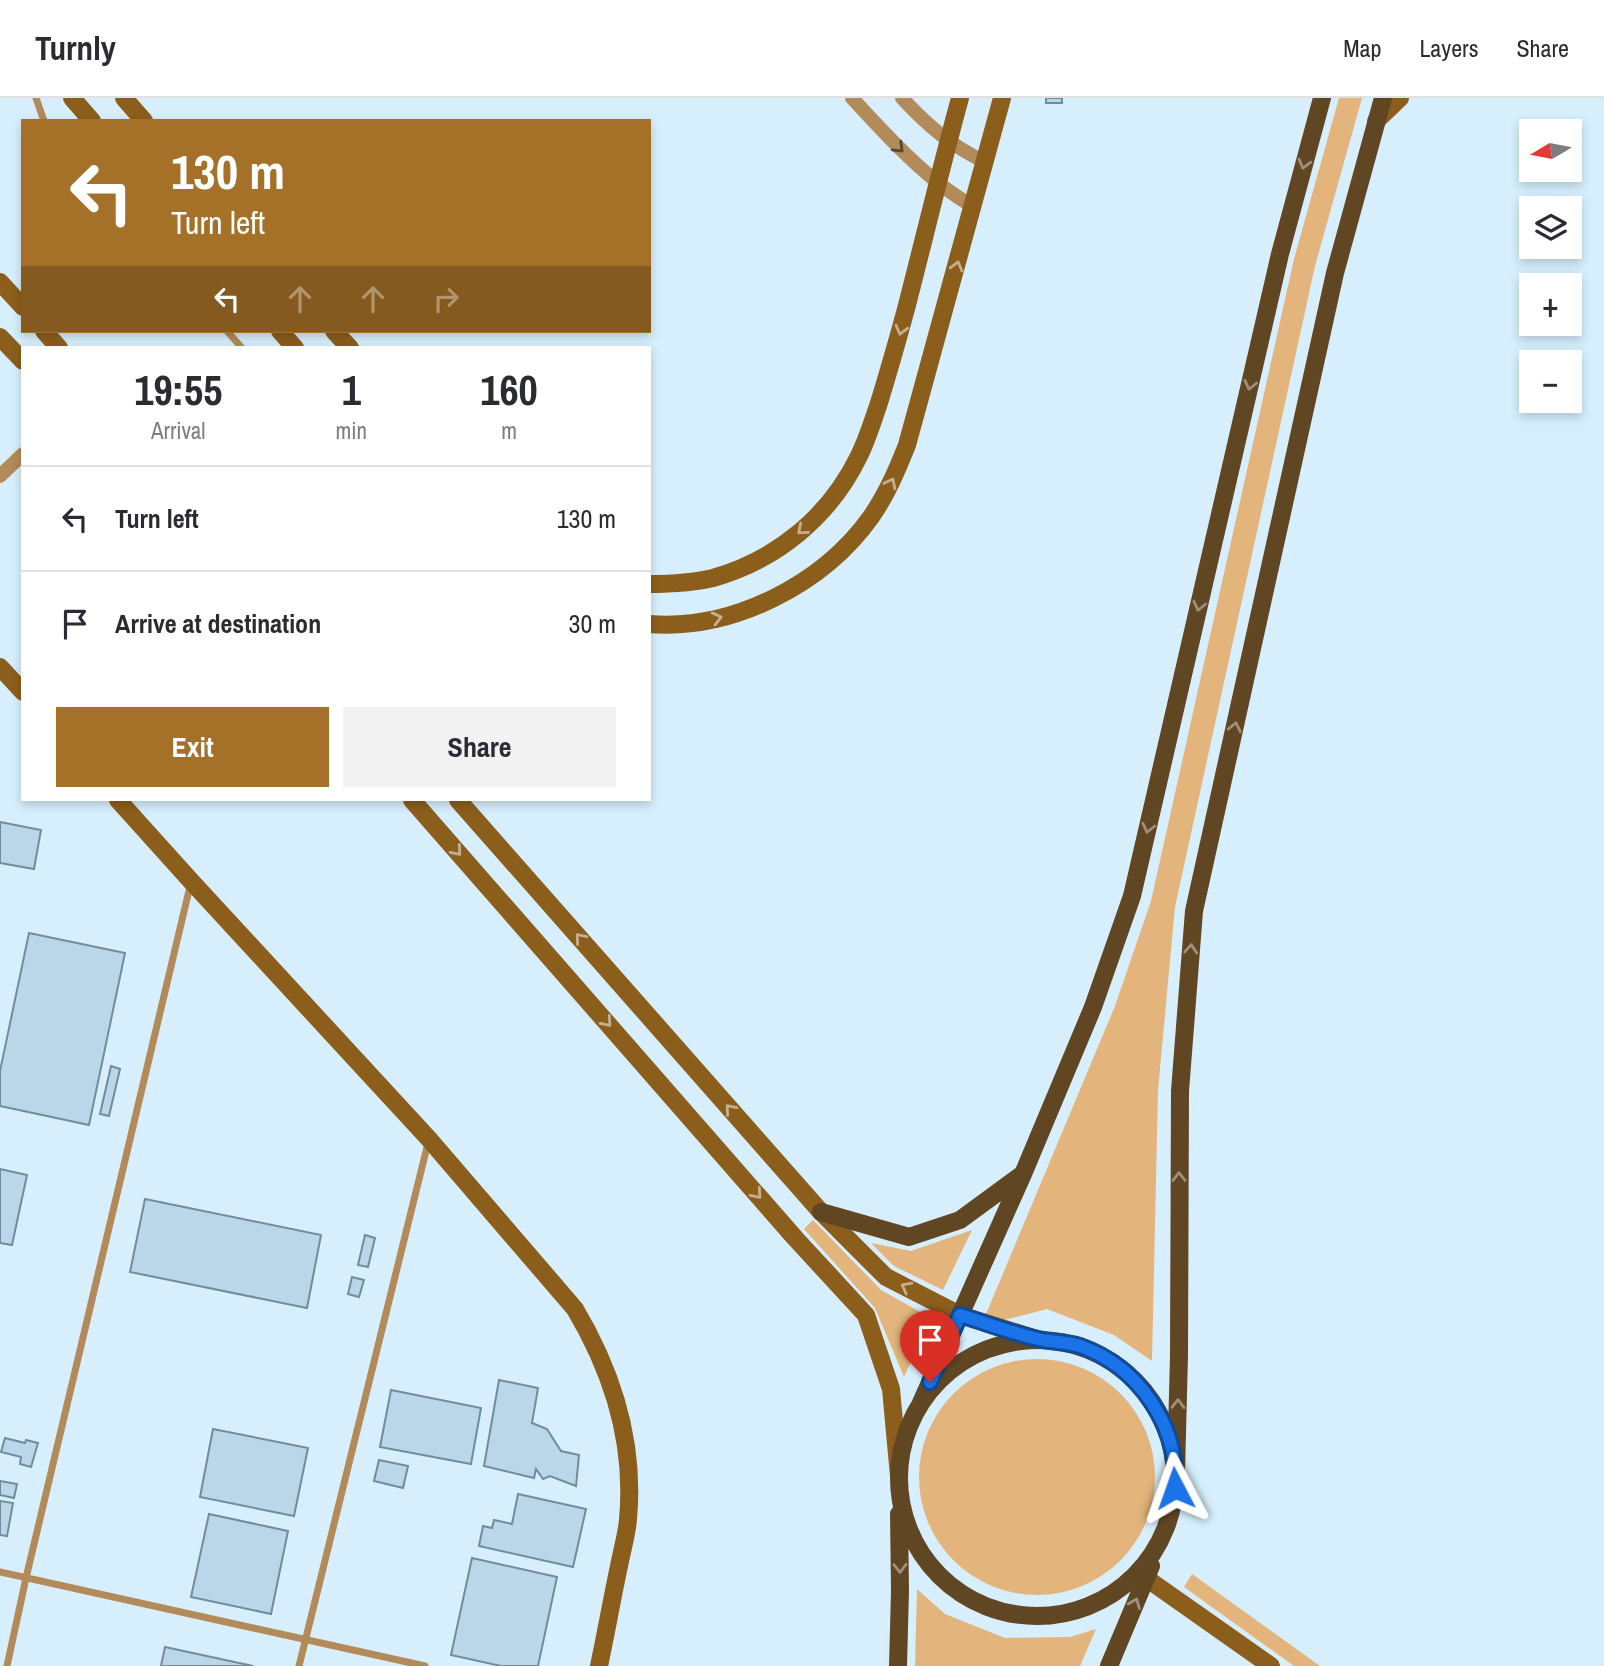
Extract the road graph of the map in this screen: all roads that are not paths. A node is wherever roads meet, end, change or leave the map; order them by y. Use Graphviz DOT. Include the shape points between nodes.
graph roads {
  1 [pos="36,98"];
  2 [pos="72,98"];
  3 [pos="124,98"];
  4 [pos="852,98"];
  5 [pos="902,98"];
  6 [pos="960,98"];
  7 [pos="1002,98"];
  8 [pos="1322,98"];
  9 [pos="1383,98"];
  10 [pos="1400,98"];
  11 [pos="43,119"];
  12 [pos="90,119"];
  13 [pos="142,119"];
  14 [pos="1376,121"];
  15 [pos="948,142"];
  16 [pos="985,162"];
  17 [pos="939,184"];
  18 [pos="973,207"];
  19 [pos="0,282"];
  20 [pos="21,305"];
  21 [pos="336,333"];
  22 [pos="0,337"];
  23 [pos="348,346"];
  24 [pos="21,359"];
  25 [pos="21,456"];
  26 [pos="0,477"];
  27 [pos="651,584"];
  28 [pos="651,624"];
  29 [pos="0,667"];
  30 [pos="21,690"];
  31 [pos="119,801"];
  32 [pos="413,801"];
  33 [pos="459,801"];
  34 [pos="191,881"];
  35 [pos="429,1139"];
  36 [pos="1023,1174"];
  37 [pos="821,1212"];
  38 [pos="960,1315"];
  39 [pos="1037,1339"];
  40 [pos="920,1405"];
  41 [pos="1176,1472"];
  42 [pos="899,1476"];
  43 [pos="1164,1536"];
  44 [pos="0,1573"];
  45 [pos="26,1578"];
  46 [pos="1146,1578"];
  47 [pos="305,1640"];
  48 [pos="6,1666"];
  49 [pos="299,1666"];
  50 [pos="425,1666"];
  51 [pos="599,1666"];
  52 [pos="898,1666"];
  53 [pos="1109,1666"];
  54 [pos="1271,1666"];
  1 -- 11 [label="lane"];
  2 -- 12 [label="street"];
  3 -- 13 [label="street"];
  4 -- 17 [label="street, one-way"];
  5 -- 15 [label="street"];
  6 -- 15 [label="street"];
  7 -- 16 [label="street"];
  8 -- 36 [label="main road, one-way" via="1279,254 1132,896 1093,1007"];
  9 -- 14 [label="main road"];
  10 -- 14 [label="street"];
  41 -- 14 [label="main road, one-way" via="1180,1091 1194,911 1332,286"];
  15 -- 16 [label="street"];
  15 -- 17 [label="street"];
  16 -- 18 [label="street"];
  17 -- 18 [label="street"];
  17 -- 27 [label="street, one-way" via="892,363 860,455 844,484 824,510 772,553 711,578"];
  28 -- 18 [label="street, one-way" via="700,622 778,596 813,575 871,517 907,445"];
  19 -- 20 [label="street"];
  21 -- 23 [label="street"];
  22 -- 24 [label="street"];
  25 -- 26 [label="street"];
  29 -- 30 [label="street"];
  31 -- 34 [label="street"];
  32 -- 42 [label="street, one-way" via="866,1315 891,1389"];
  37 -- 33 [label="street, one-way"];
  34 -- 35 [label="street"];
  34 -- 45 [label="lane"];
  35 -- 47 [label="lane"];
  35 -- 51 [label="street" via="575,1309 611,1384 625,1438 628,1521"];
  36 -- 37 [label="main road" via="960,1220 909,1237"];
  36 -- 38 [label="main road"];
  38 -- 37 [label="street, one-way" via="886,1276"];
  38 -- 39 [label="street"];
  38 -- 40 [label="main road"];
  39 -- 40 [label="main road" via="991,1347 950,1370"];
  39 -- 41 [label="main road" via="1079,1346 1117,1364 1147,1394 1167,1431"];
  40 -- 42 [label="main road" via="904,1439"];
  41 -- 43 [label="main road" via="1174,1505"];
  42 -- 43 [label="main road" via="906,1522 928,1564 963,1596 1007,1614 1054,1616 1100,1603 1137,1575"];
  42 -- 52 [label="main road, one-way"];
  43 -- 46 [label="main road"];
  44 -- 45 [label="lane"];
  45 -- 47 [label="lane"];
  45 -- 48 [label="lane"];
  53 -- 46 [label="main road, one-way"];
  46 -- 54 [label="street"];
  47 -- 49 [label="lane"];
  47 -- 50 [label="lane"];
}
